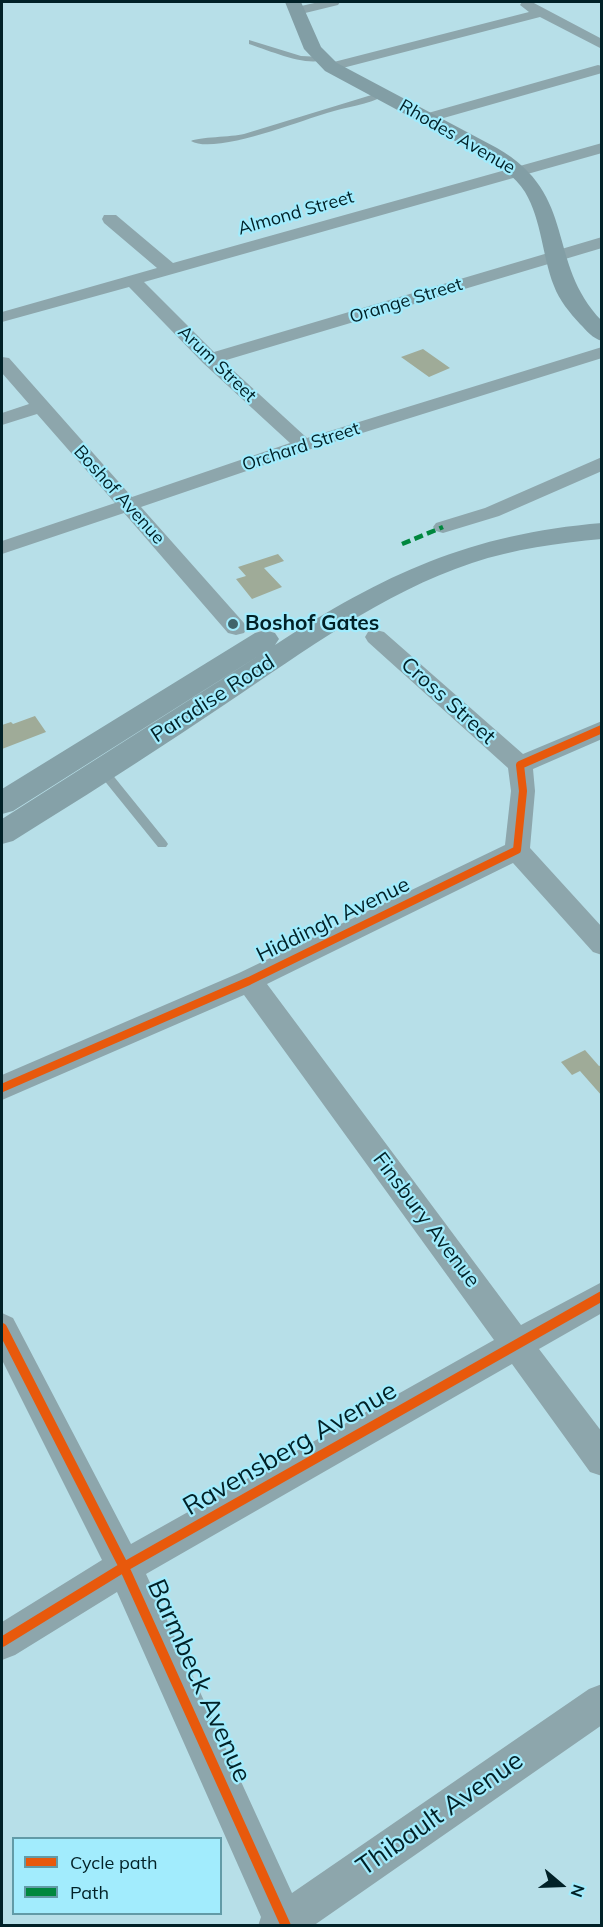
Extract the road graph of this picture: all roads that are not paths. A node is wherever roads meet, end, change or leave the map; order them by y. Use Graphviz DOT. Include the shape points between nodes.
graph roads {
  1 [pos="333,2"];
  2 [pos="520,2"];
  3 [pos="295,6"];
  4 [pos="541,13"];
  5 [pos="252,42"];
  6 [pos="602,45"];
  7 [pos="326,63"];
  8 [pos="598,69"];
  9 [pos="381,95"];
  10 [pos="426,118"];
  11 [pos="195,141"];
  12 [pos="602,148"];
  13 [pos="519,172"];
  14 [pos="110,219"];
  15 [pos="602,242"];
  16 [pos="554,257"];
  17 [pos="169,269"];
  18 [pos="132,280"];
  19 [pos="2,317"];
  20 [pos="602,334"];
  21 [pos="602,352"];
  22 [pos="210,359"];
  23 [pos="2,362"];
  24 [pos="40,407"];
  25 [pos="2,419"];
  26 [pos="304,445"];
  27 [pos="602,463"];
  28 [pos="128,505"];
  29 [pos="602,509"];
  30 [pos="443,527"];
  31 [pos="602,531"];
  32 [pos="2,548"];
  33 [pos="236,628"];
  34 [pos="376,637"];
  35 [pos="602,729"];
  36 [pos="520,765"];
  37 [pos="103,771"];
  38 [pos="2,803"];
  39 [pos="2,833"];
  40 [pos="162,844"];
  41 [pos="518,850"];
  42 [pos="602,945"];
  43 [pos="249,981"];
  44 [pos="2,1088"];
  45 [pos="602,1296"];
  46 [pos="2,1329"];
  47 [pos="518,1344"];
  48 [pos="602,1460"];
  49 [pos="124,1567"];
  50 [pos="2,1642"];
  51 [pos="602,1702"];
  52 [pos="283,1924"];
  1 -- 3 [label="street"];
  2 -- 4 [label="street"];
  3 -- 7 [label="main road, Rhodes Avenue" via="313,49"];
  4 -- 6 [label="street"];
  4 -- 7 [label="street"];
  5 -- 7 [label="lane"];
  7 -- 9 [label="main road, Rhodes Avenue"];
  8 -- 10 [label="street"];
  9 -- 10 [label="main road, Rhodes Avenue"];
  9 -- 11 [label="lane" via="243,138"];
  10 -- 13 [label="main road, Rhodes Avenue"];
  12 -- 13 [label="street, Almond Street"];
  13 -- 16 [label="main road, Rhodes Avenue" via="543,207"];
  13 -- 17 [label="street, Almond Street"];
  14 -- 17 [label="street"];
  15 -- 16 [label="street, Orange Street"];
  16 -- 20 [label="main road, Rhodes Avenue" via="566,289"];
  16 -- 22 [label="street, Orange Street"];
  17 -- 18 [label="street, Almond Street"];
  18 -- 19 [label="street, Almond Street"];
  18 -- 22 [label="street, Arum Street"];
  21 -- 26 [label="street, Orchard Street"];
  22 -- 26 [label="street, Arum Street"];
  23 -- 24 [label="street, Boshof Avenue"];
  24 -- 25 [label="street"];
  24 -- 28 [label="street, Boshof Avenue"];
  26 -- 28 [label="street, Orchard Street"];
  27 -- 30 [label="street" via="492,512"];
  28 -- 32 [label="street, Orchard Street"];
  28 -- 33 [label="street, Boshof Avenue"];
  29 -- 38 [label="highway, Paradise Road" via="491,528 438,544 385,567"];
  31 -- 37 [label="highway, Paradise Road" via="540,538 421,573 346,614"];
  34 -- 36 [label="street, Cross Street"];
  35 -- 36 [label="street"];
  36 -- 41 [label="street" via="523,791"];
  37 -- 39 [label="highway, Paradise Road"];
  37 -- 40 [label="lane"];
  41 -- 42 [label="street"];
  41 -- 43 [label="street, Hiddingh Avenue"];
  43 -- 44 [label="street, Hiddingh Avenue"];
  43 -- 47 [label="street, Finsbury Avenue"];
  45 -- 47 [label="street, Ravensberg Avenue"];
  46 -- 49 [label="street, Barmbeck Avenue"];
  47 -- 48 [label="street, Finsbury Avenue"];
  47 -- 49 [label="street, Ravensberg Avenue"];
  49 -- 50 [label="street, Ravensberg Avenue"];
  49 -- 52 [label="street, Barmbeck Avenue"];
  51 -- 52 [label="street, Thibault Avenue"];
}
